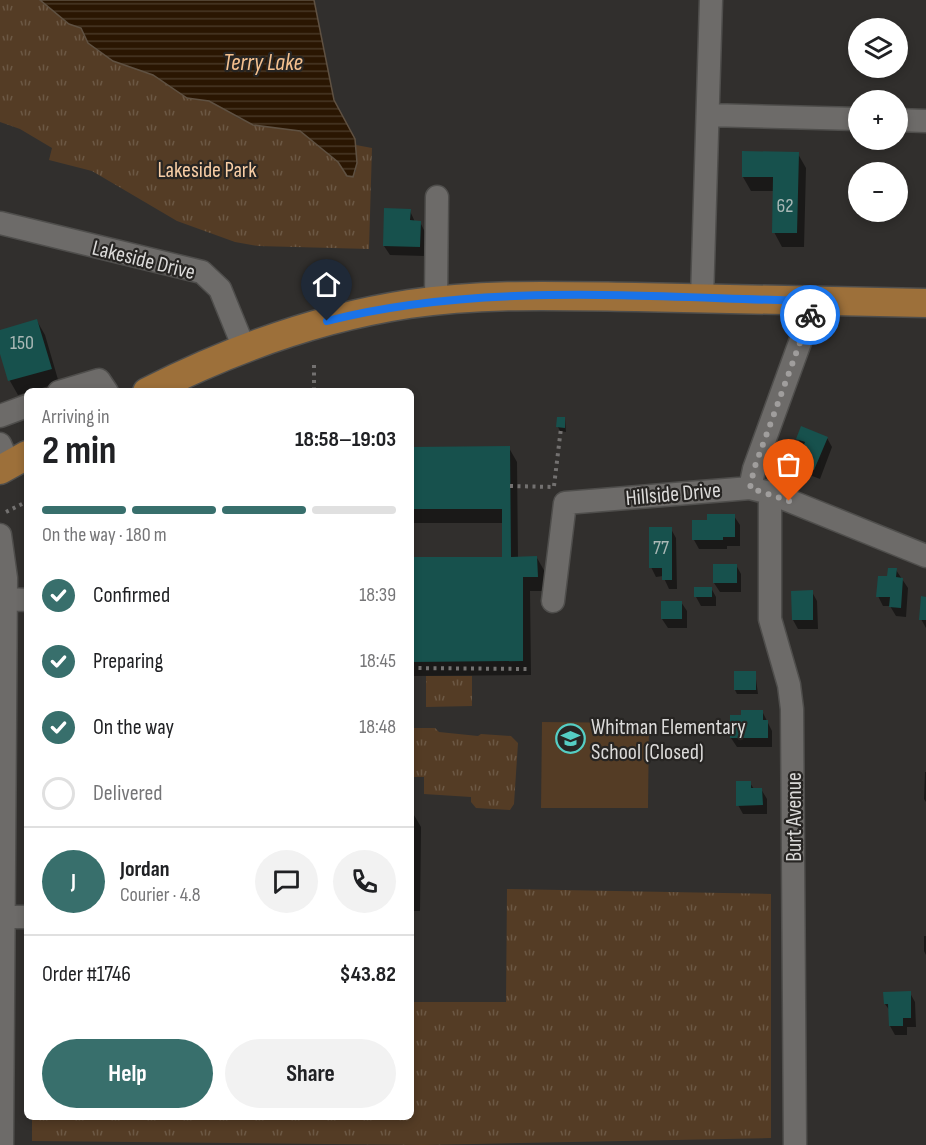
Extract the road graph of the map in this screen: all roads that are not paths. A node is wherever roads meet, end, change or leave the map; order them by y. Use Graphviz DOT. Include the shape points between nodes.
graph roads {
  1 [pos="711,0"];
  2 [pos="708,115"];
  3 [pos="848,119"];
  4 [pos="908,120"];
  5 [pos="926,121"];
  6 [pos="437,197"];
  7 [pos="0,223"];
  8 [pos="702,299"];
  9 [pos="436,301"];
  10 [pos="815,301"];
  11 [pos="926,303"];
  12 [pos="244,348"];
  13 [pos="72,388"];
  14 [pos="104,388"];
  15 [pos="156,388"];
  16 [pos="24,407"];
  17 [pos="0,416"];
  18 [pos="760,490"];
  19 [pos="1,548"];
  20 [pos="926,556"];
  21 [pos="16,600"];
  22 [pos="554,601"];
  23 [pos="2,775"];
  24 [pos="3,917"];
  25 [pos="24,917"];
  26 [pos="2,1145"];
  27 [pos="795,1145"];
  1 -- 2 [label="street"];
  2 -- 3 [label="street"];
  2 -- 8 [label="street"];
  4 -- 5 [label="street"];
  6 -- 9 [label="street"];
  7 -- 12 [label="street, Lakeside Drive" via="202,272 220,289"];
  8 -- 9 [label="main road" via="510,296"];
  8 -- 10 [label="main road"];
  9 -- 12 [label="main road" via="342,318"];
  10 -- 11 [label="main road"];
  10 -- 18 [label="street, Burt Avenue" via="754,469"];
  12 -- 15 [label="main road"];
  13 -- 14 [label="street" via="99,380"];
  16 -- 17 [label="street"];
  18 -- 20 [label="street, Hillside Drive"];
  18 -- 22 [label="street, Hillside Drive" via="565,503"];
  18 -- 27 [label="street, Burt Avenue" via="770,619 792,709"];
  19 -- 21 [label="street"];
  21 -- 23 [label="street"];
  23 -- 24 [label="street"];
  24 -- 25 [label="street"];
  24 -- 26 [label="street"];
}
